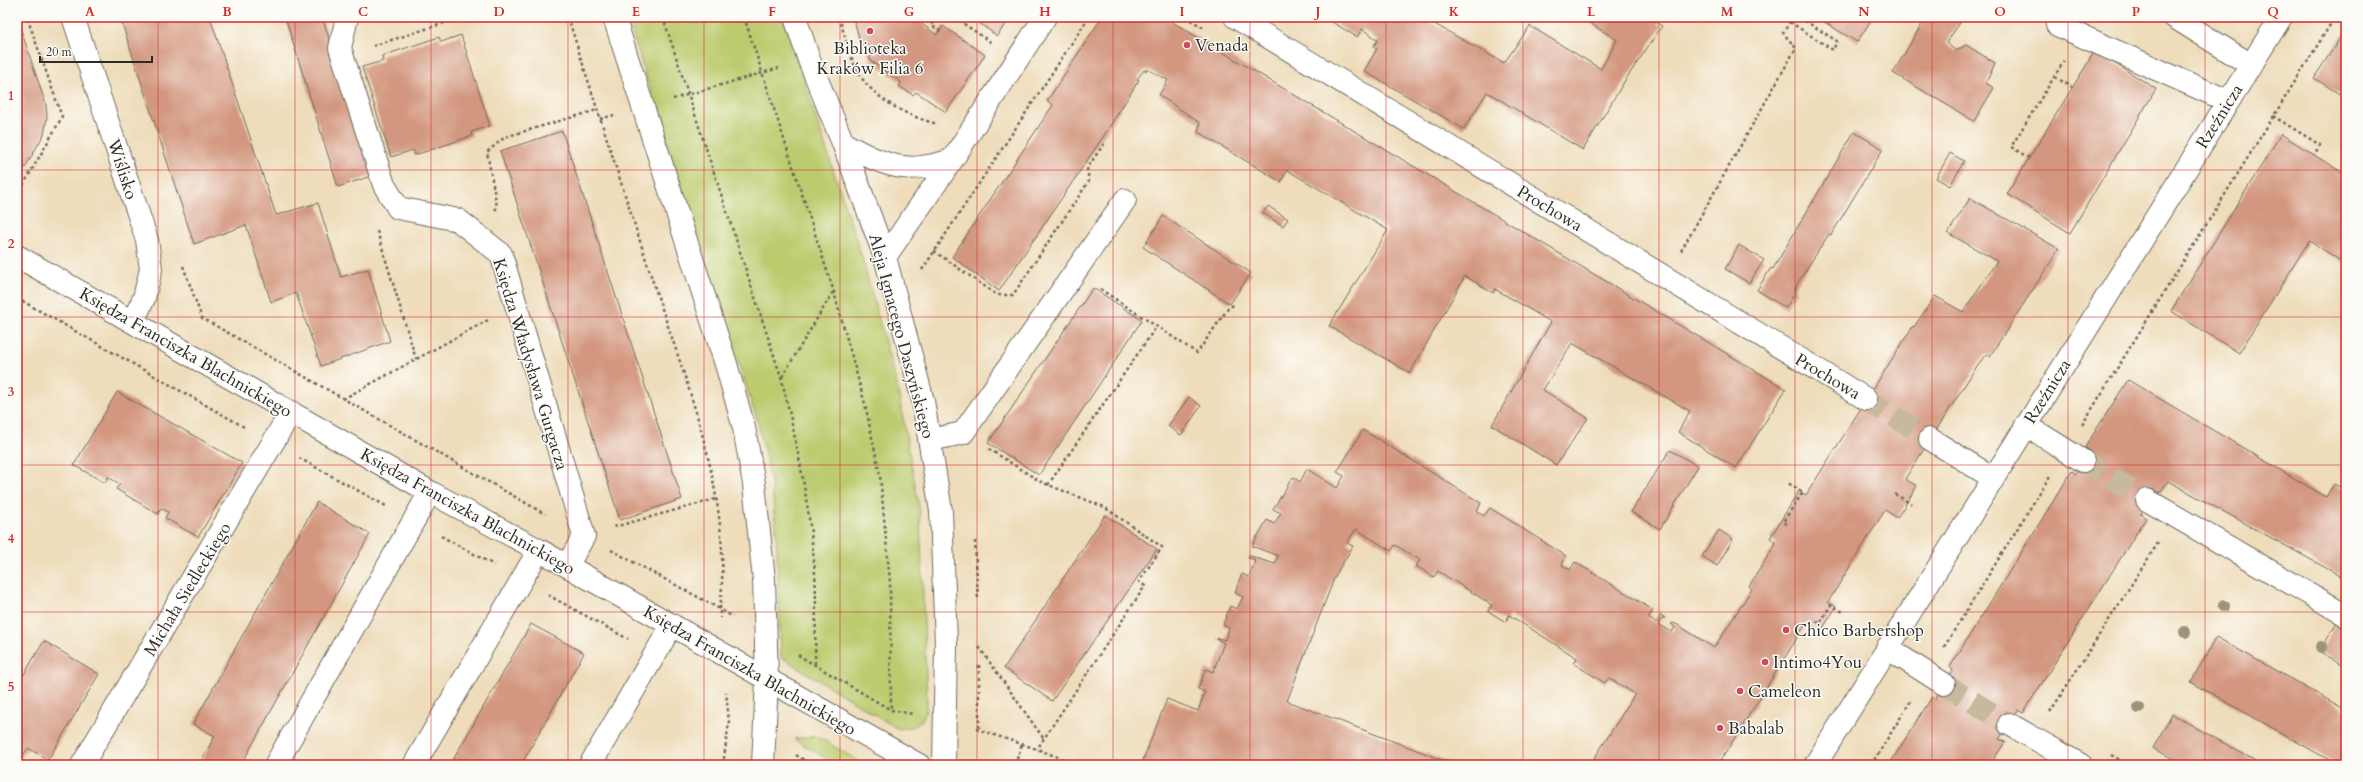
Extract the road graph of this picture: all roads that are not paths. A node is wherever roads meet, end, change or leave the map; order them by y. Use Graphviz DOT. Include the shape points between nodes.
graph roads {
  1 [pos="72,17"];
  2 [pos="347,17"];
  3 [pos="614,17"];
  4 [pos="795,17"];
  5 [pos="1045,17"];
  6 [pos="1235,17"];
  7 [pos="2174,17"];
  8 [pos="2281,17"];
  9 [pos="2057,24"];
  10 [pos="2251,65"];
  11 [pos="2228,102"];
  12 [pos="843,143"];
  13 [pos="952,160"];
  14 [pos="1125,200"];
  15 [pos="17,256"];
  16 [pos="885,257"];
  17 [pos="133,321"];
  18 [pos="1866,399"];
  19 [pos="291,412"];
  20 [pos="2026,425"];
  21 [pos="1930,439"];
  22 [pos="930,440"];
  23 [pos="2075,456"];
  24 [pos="1993,478"];
  25 [pos="430,492"];
  26 [pos="2147,500"];
  27 [pos="539,550"];
  28 [pos="567,566"];
  29 [pos="2346,615"];
  30 [pos="672,625"];
  31 [pos="1887,648"];
  32 [pos="767,679"];
  33 [pos="1936,679"];
  34 [pos="2008,724"];
  35 [pos="82,765"];
  36 [pos="284,765"];
  37 [pos="414,765"];
  38 [pos="590,765"];
  39 [pos="763,765"];
  40 [pos="919,765"];
  41 [pos="944,765"];
  42 [pos="1814,765"];
  43 [pos="2081,765"];
  1 -- 17 [label="street, Wiślisko" via="147,240 151,269 144,298"];
  2 -- 28 [label="street, Księdza Władysława Gurgacza" via="340,48 387,190 398,208 458,220 500,254 584,536"];
  3 -- 32 [label="street" via="726,364 744,428 754,484 764,580"];
  4 -- 12 [label="street, Aleja Ignacego Daszyńskiego" via="809,60"];
  5 -- 13 [label="street"];
  6 -- 18 [label="street, Prochowa"];
  7 -- 10 [label="street"];
  8 -- 10 [label="street, Rzeźnicza"];
  9 -- 11 [label="street"];
  10 -- 11 [label="street, Rzeźnicza"];
  11 -- 20 [label="street, Rzeźnicza"];
  12 -- 13 [label="street" via="872,159 893,164 920,168"];
  12 -- 16 [label="street, Aleja Ignacego Daszyńskiego"];
  13 -- 16 [label="street"];
  14 -- 22 [label="street" via="963,433"];
  15 -- 17 [label="street, Księdza Franciszka Blachnickiego"];
  16 -- 22 [label="street, Aleja Ignacego Daszyńskiego" via="923,401"];
  17 -- 19 [label="street, Księdza Franciszka Blachnickiego"];
  19 -- 25 [label="street, Księdza Franciszka Blachnickiego"];
  19 -- 35 [label="street, Michała Siedleckiego"];
  20 -- 23 [label="street"];
  20 -- 24 [label="street, Rzeźnicza"];
  21 -- 24 [label="street"];
  22 -- 41 [label="street, Aleja Ignacego Daszyńskiego" via="942,511"];
  24 -- 31 [label="street, Rzeźnicza"];
  25 -- 27 [label="street, Księdza Franciszka Blachnickiego"];
  25 -- 36 [label="street" via="277,762"];
  26 -- 29 [label="street"];
  27 -- 28 [label="street, Księdza Franciszka Blachnickiego"];
  27 -- 37 [label="street"];
  28 -- 30 [label="street, Księdza Franciszka Blachnickiego"];
  30 -- 32 [label="street, Księdza Franciszka Blachnickiego"];
  30 -- 38 [label="street"];
  31 -- 33 [label="street"];
  31 -- 42 [label="street, Rzeźnicza"];
  32 -- 39 [label="street"];
  32 -- 40 [label="street, Księdza Franciszka Blachnickiego"];
  34 -- 43 [label="street"];
}
